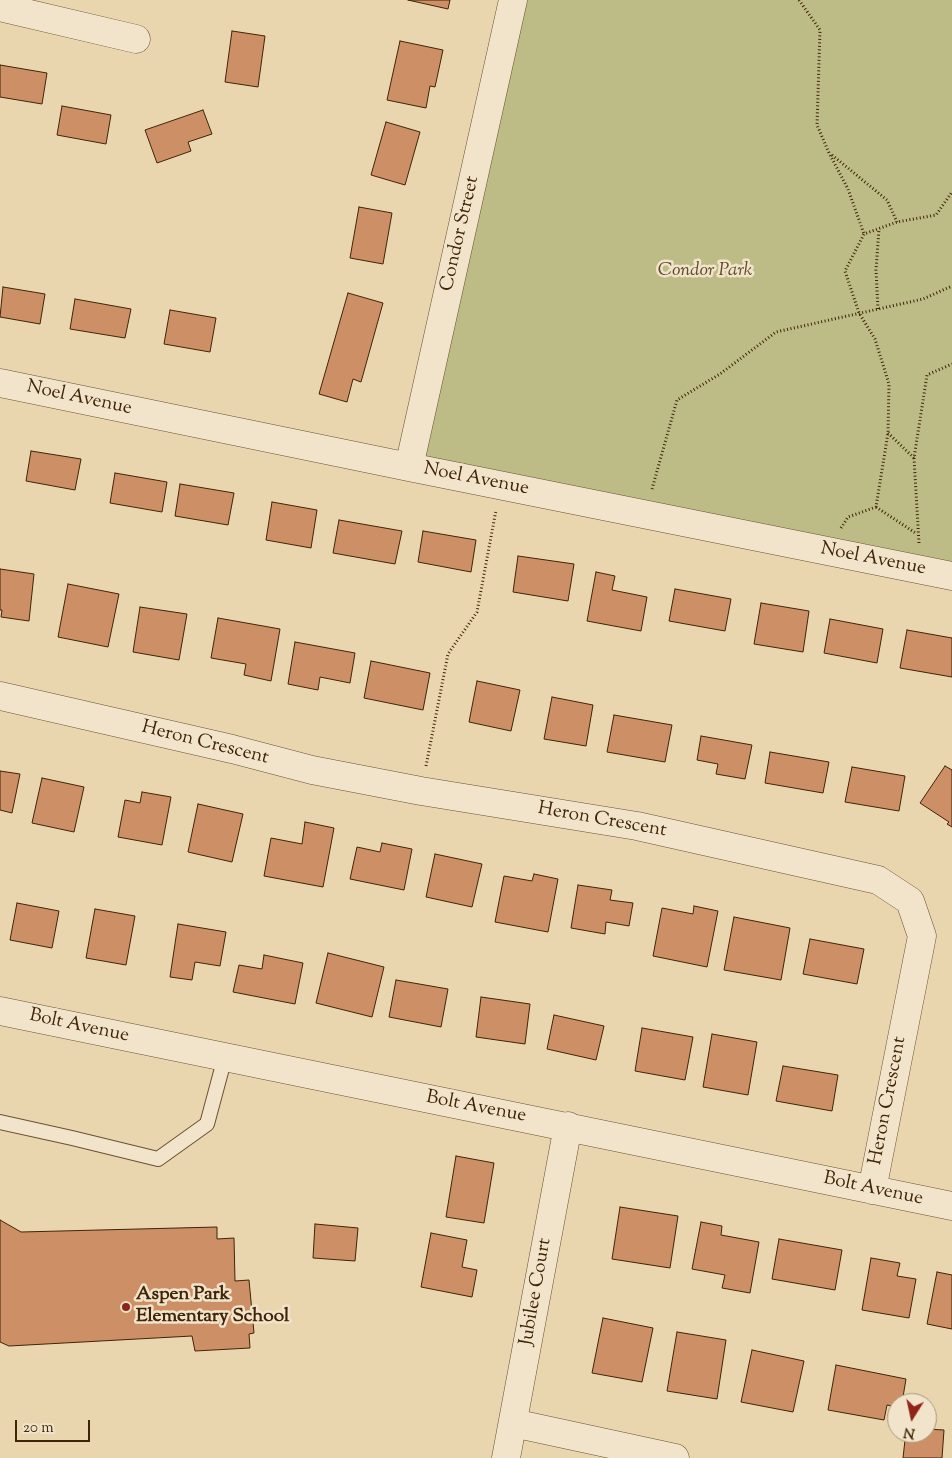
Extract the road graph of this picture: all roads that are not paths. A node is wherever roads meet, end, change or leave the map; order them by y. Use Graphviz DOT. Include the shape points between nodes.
graph roads {
  1 [pos="513,0"];
  2 [pos="0,7"];
  3 [pos="136,39"];
  4 [pos="0,383"];
  5 [pos="409,467"];
  6 [pos="952,576"];
  7 [pos="0,696"];
  8 [pos="0,1011"];
  9 [pos="226,1057"];
  10 [pos="0,1122"];
  11 [pos="568,1126"];
  12 [pos="872,1190"];
  13 [pos="952,1206"];
  14 [pos="513,1423"];
  15 [pos="506,1458"];
  16 [pos="675,1458"];
  1 -- 5 [label="street, Condor Street"];
  2 -- 3 [label="street"];
  4 -- 5 [label="street, Noel Avenue"];
  5 -- 6 [label="street, Noel Avenue"];
  7 -- 12 [label="street, Heron Crescent" via="312,770 657,830 878,880 910,901 922,936"];
  8 -- 9 [label="street, Bolt Avenue"];
  9 -- 10 [label="lane" via="207,1124 158,1159"];
  9 -- 11 [label="street, Bolt Avenue"];
  11 -- 12 [label="street, Bolt Avenue"];
  11 -- 14 [label="street, Jubilee Court"];
  12 -- 13 [label="street, Bolt Avenue"];
  14 -- 15 [label="street, Jubilee Court"];
  14 -- 16 [label="street"];
}
